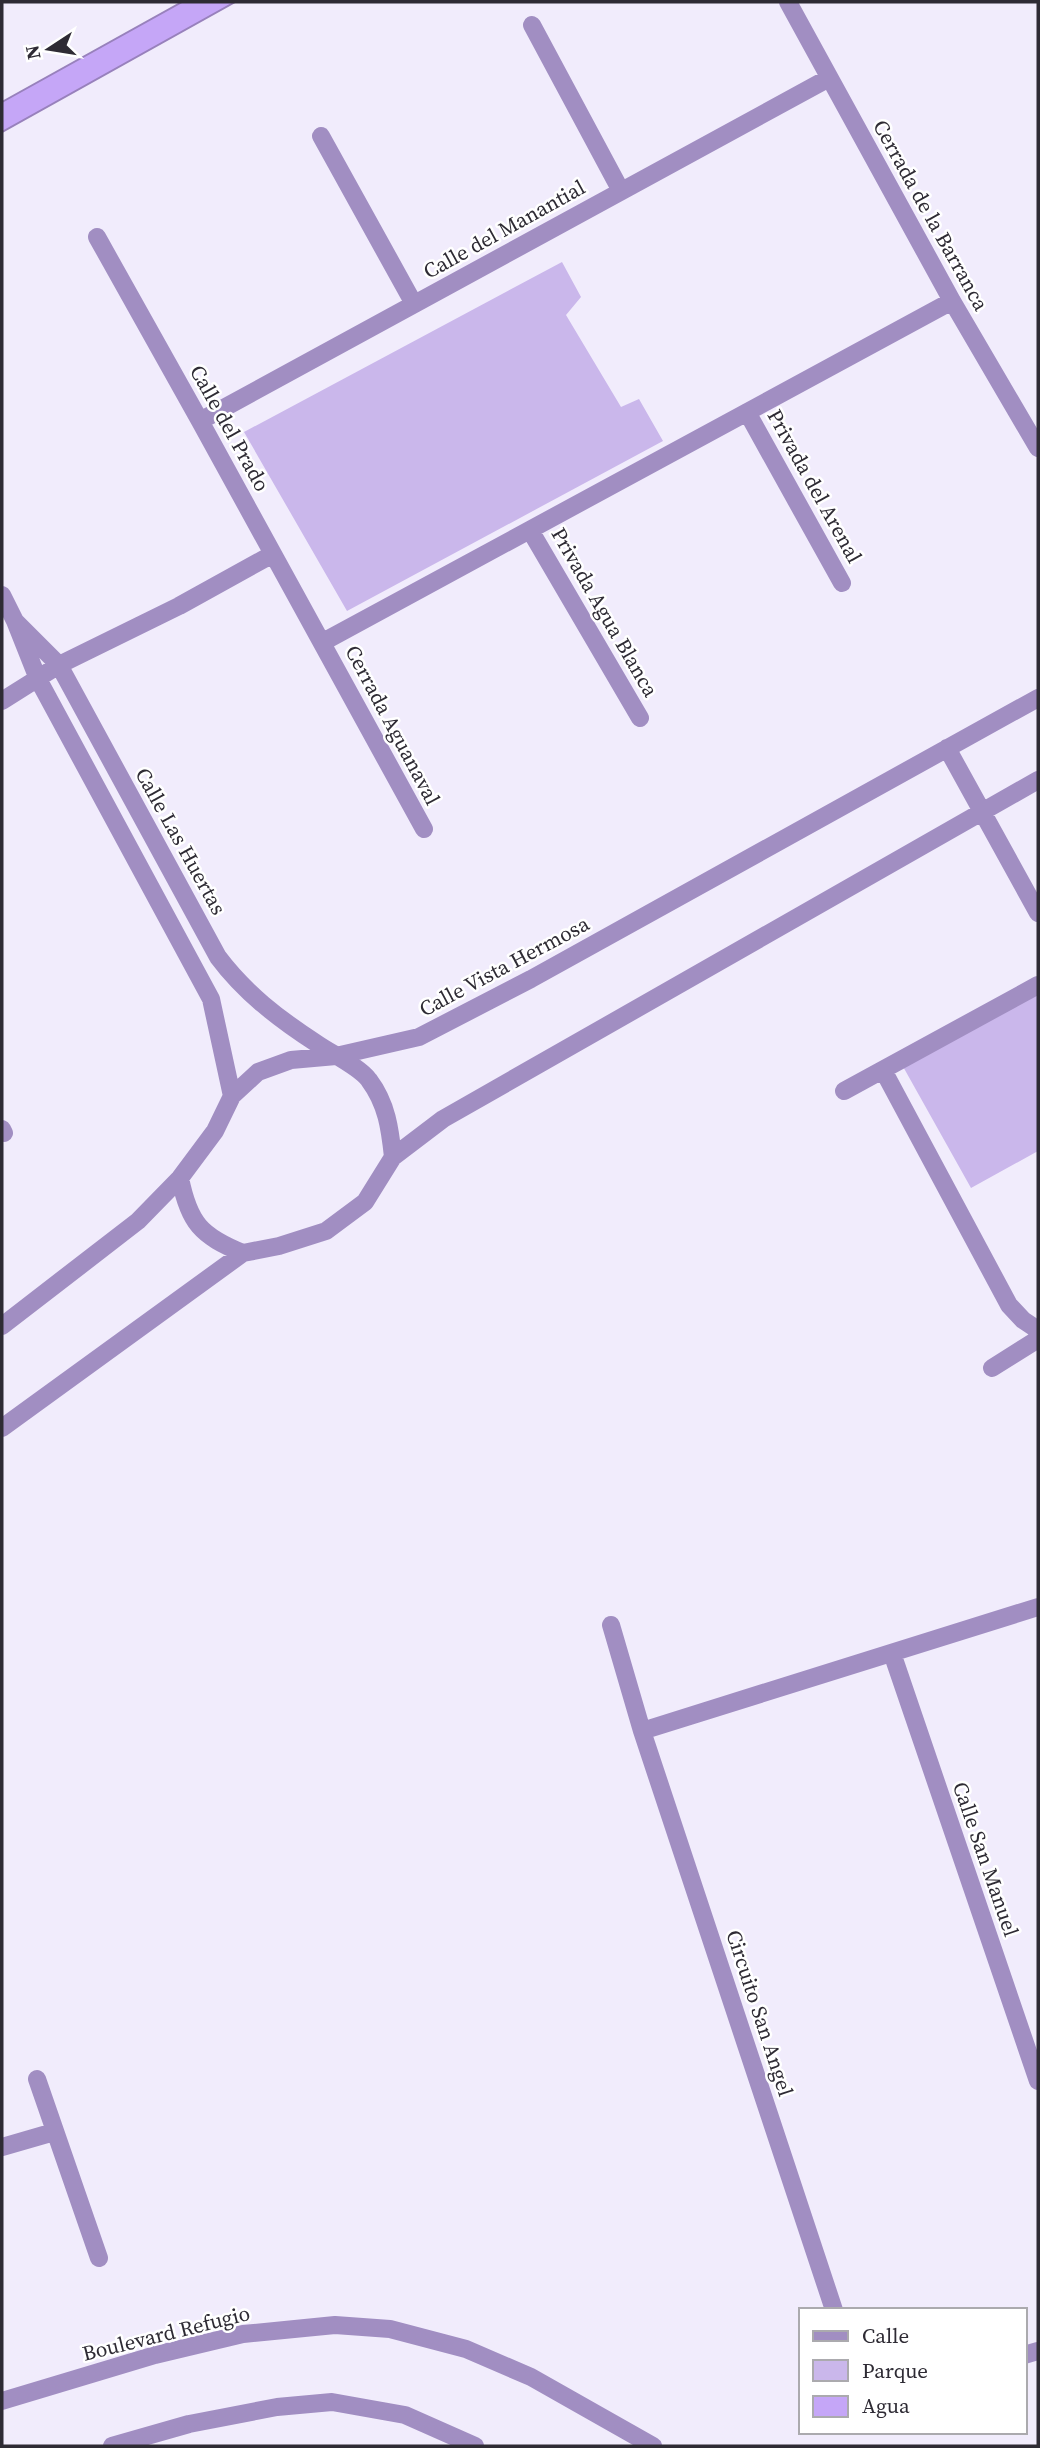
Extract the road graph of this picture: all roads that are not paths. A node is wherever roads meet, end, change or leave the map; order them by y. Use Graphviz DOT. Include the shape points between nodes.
graph roads {
  1 [pos="789,2"];
  2 [pos="532,25"];
  3 [pos="829,78"];
  4 [pos="321,136"];
  5 [pos="621,191"];
  6 [pos="96,237"];
  7 [pos="952,301"];
  8 [pos="414,304"];
  9 [pos="747,412"];
  10 [pos="200,421"];
  11 [pos="1038,448"];
  12 [pos="530,530"];
  13 [pos="273,554"];
  14 [pos="842,583"];
  15 [pos="2,595"];
  16 [pos="15,621"];
  17 [pos="323,642"];
  18 [pos="59,665"];
  19 [pos="38,679"];
  20 [pos="1038,698"];
  21 [pos="2,701"];
  22 [pos="640,718"];
  23 [pos="947,748"];
  24 [pos="1038,780"];
  25 [pos="983,812"];
  26 [pos="424,829"];
  27 [pos="1038,913"];
  28 [pos="1038,985"];
  29 [pos="336,1056"];
  30 [pos="883,1070"];
  31 [pos="844,1091"];
  32 [pos="232,1096"];
  33 [pos="393,1157"];
  34 [pos="180,1178"];
  35 [pos="243,1253"];
  36 [pos="2,1326"];
  37 [pos="1038,1330"];
  38 [pos="1038,1339"];
  39 [pos="992,1368"];
  40 [pos="2,1428"];
  41 [pos="1038,1606"];
  42 [pos="611,1625"];
  43 [pos="891,1653"];
  44 [pos="642,1731"];
  45 [pos="37,2079"];
  46 [pos="1038,2081"];
  47 [pos="54,2132"];
  48 [pos="2,2147"];
  49 [pos="99,2258"];
  50 [pos="833,2308"];
  51 [pos="2,2401"];
  52 [pos="113,2446"];
  53 [pos="475,2446"];
  54 [pos="653,2446"];
  1 -- 3 [label="street, Cerrada de la Barranca"];
  2 -- 5 [label="street"];
  3 -- 5 [label="street, Calle del Manantial"];
  3 -- 7 [label="street, Cerrada de la Barranca"];
  4 -- 8 [label="street"];
  5 -- 8 [label="street, Calle del Manantial"];
  6 -- 10 [label="street, Calle del Prado"];
  7 -- 9 [label="street"];
  7 -- 11 [label="street, Cerrada de la Barranca"];
  8 -- 10 [label="street, Calle del Manantial"];
  9 -- 12 [label="street"];
  9 -- 14 [label="street, Privada del Arenal"];
  10 -- 13 [label="street, Calle del Prado"];
  12 -- 17 [label="street"];
  12 -- 22 [label="street, Privada Agua Blanca"];
  13 -- 17 [label="street, Calle del Prado"];
  13 -- 18 [label="street"];
  15 -- 16 [label="street, Calle Las Huertas"];
  16 -- 18 [label="street, Calle Las Huertas"];
  16 -- 19 [label="street, Calle Las Huertas"];
  17 -- 26 [label="street, Cerrada Aguanaval"];
  18 -- 19 [label="street"];
  18 -- 29 [label="street, Calle Las Huertas" via="218,957 236,981 278,1018"];
  19 -- 21 [label="street"];
  19 -- 32 [label="street, Calle Las Huertas" via="211,999"];
  20 -- 23 [label="street, Calle Vista Hermosa"];
  23 -- 25 [label="street"];
  23 -- 29 [label="street, Calle Vista Hermosa" via="419,1037"];
  24 -- 25 [label="street"];
  25 -- 27 [label="street"];
  25 -- 33 [label="street" via="443,1119"];
  28 -- 30 [label="street"];
  29 -- 32 [label="street, Calle Vista Hermosa" via="291,1060 258,1072"];
  29 -- 33 [label="street" via="367,1077 380,1097"];
  30 -- 31 [label="street"];
  30 -- 37 [label="street" via="1009,1305"];
  32 -- 34 [label="street, Calle Vista Hermosa" via="215,1131"];
  33 -- 35 [label="street" via="365,1202 326,1231"];
  34 -- 35 [label="street" via="195,1221 214,1241"];
  34 -- 36 [label="street, Calle Vista Hermosa" via="138,1221"];
  35 -- 40 [label="street"];
  38 -- 39 [label="street"];
  41 -- 43 [label="street"];
  42 -- 44 [label="street, Circuito San Angel"];
  43 -- 44 [label="street"];
  43 -- 46 [label="street, Calle San Manuel"];
  44 -- 50 [label="street, Circuito San Angel"];
  45 -- 47 [label="street"];
  47 -- 48 [label="street"];
  47 -- 49 [label="street"];
  51 -- 54 [label="street, Boulevard Refugio" via="243,2334 335,2325 390,2329 466,2349 531,2376"];
  52 -- 53 [label="street" via="189,2424 332,2402 405,2415"];
}
